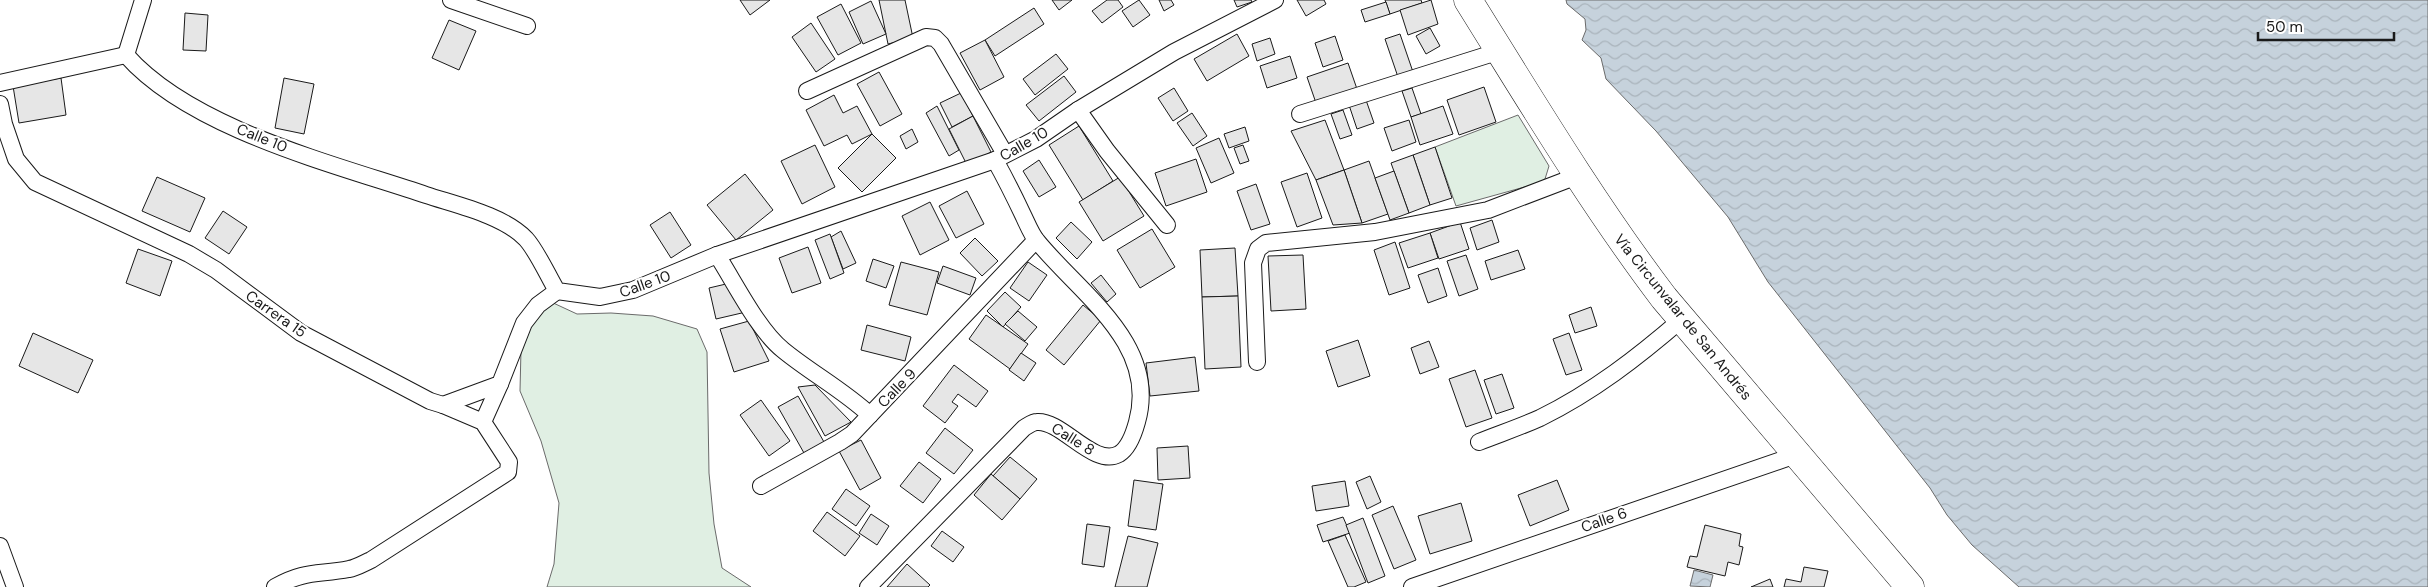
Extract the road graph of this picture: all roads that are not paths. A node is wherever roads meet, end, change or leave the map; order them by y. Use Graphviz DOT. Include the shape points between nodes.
graph roads {
  1 [pos="143,0"];
  2 [pos="451,0"];
  3 [pos="1275,0"];
  4 [pos="1468,0"];
  5 [pos="527,26"];
  6 [pos="1500,51"];
  7 [pos="126,55"];
  8 [pos="0,83"];
  9 [pos="806,91"];
  10 [pos="0,104"];
  11 [pos="1078,110"];
  12 [pos="1300,114"];
  13 [pos="1000,157"];
  14 [pos="1578,176"];
  15 [pos="1167,225"];
  16 [pos="1036,240"];
  17 [pos="717,255"];
  18 [pos="557,291"];
  19 [pos="1682,319"];
  20 [pos="1258,362"];
  21 [pos="500,384"];
  22 [pos="443,405"];
  23 [pos="870,415"];
  24 [pos="483,422"];
  25 [pos="1479,442"];
  26 [pos="1796,455"];
  27 [pos="762,486"];
  28 [pos="0,546"];
  29 [pos="15,587"];
  30 [pos="275,587"];
  31 [pos="868,587"];
  32 [pos="1412,587"];
  33 [pos="1910,587"];
  1 -- 7 [label="street"];
  2 -- 5 [label="street"];
  3 -- 11 [label="street, Calle 10" via="1174,52"];
  4 -- 6 [label="highway, Vía Circunvalar de San Andrés"];
  6 -- 12 [label="street"];
  6 -- 14 [label="highway, Vía Circunvalar de San Andrés"];
  7 -- 8 [label="street"];
  7 -- 18 [label="street, Calle 10" via="146,75 208,116 282,147 470,209 508,226 526,239"];
  9 -- 13 [label="street, Calle 8" via="926,37 935,38"];
  10 -- 22 [label="street, Carrera 15" via="16,159 35,182 189,254 216,270 300,333 393,383"];
  11 -- 13 [label="street, Calle 10" via="1036,139"];
  11 -- 15 [label="street"];
  13 -- 16 [label="street, Calle 8"];
  13 -- 17 [label="street, Calle 10"];
  14 -- 19 [label="highway, Vía Circunvalar de San Andrés" via="1625,247"];
  14 -- 20 [label="street" via="1488,210 1375,232 1266,243 1258,249 1253,263"];
  16 -- 23 [label="street, Calle 9"];
  16 -- 31 [label="street, Calle 8" via="1120,331 1132,353 1141,394 1134,432 1119,454 1100,456 1046,422 1035,421 1024,428"];
  17 -- 18 [label="street, Calle 10" via="614,296"];
  17 -- 23 [label="street, Calle 9" via="770,336 783,350"];
  18 -- 21 [label="street" via="538,305 524,323"];
  19 -- 25 [label="street" via="1633,361 1586,392 1539,418"];
  19 -- 26 [label="highway, Vía Circunvalar de San Andrés"];
  21 -- 22 [label="street"];
  21 -- 24 [label="street"];
  22 -- 24 [label="street, Carrera 15"];
  23 -- 27 [label="street" via="840,442"];
  24 -- 30 [label="street" via="509,462 508,472 371,560 350,569 309,572"];
  26 -- 32 [label="street, Calle 6"];
  26 -- 33 [label="highway, Vía Circunvalar de San Andrés"];
  28 -- 29 [label="street"];
}
